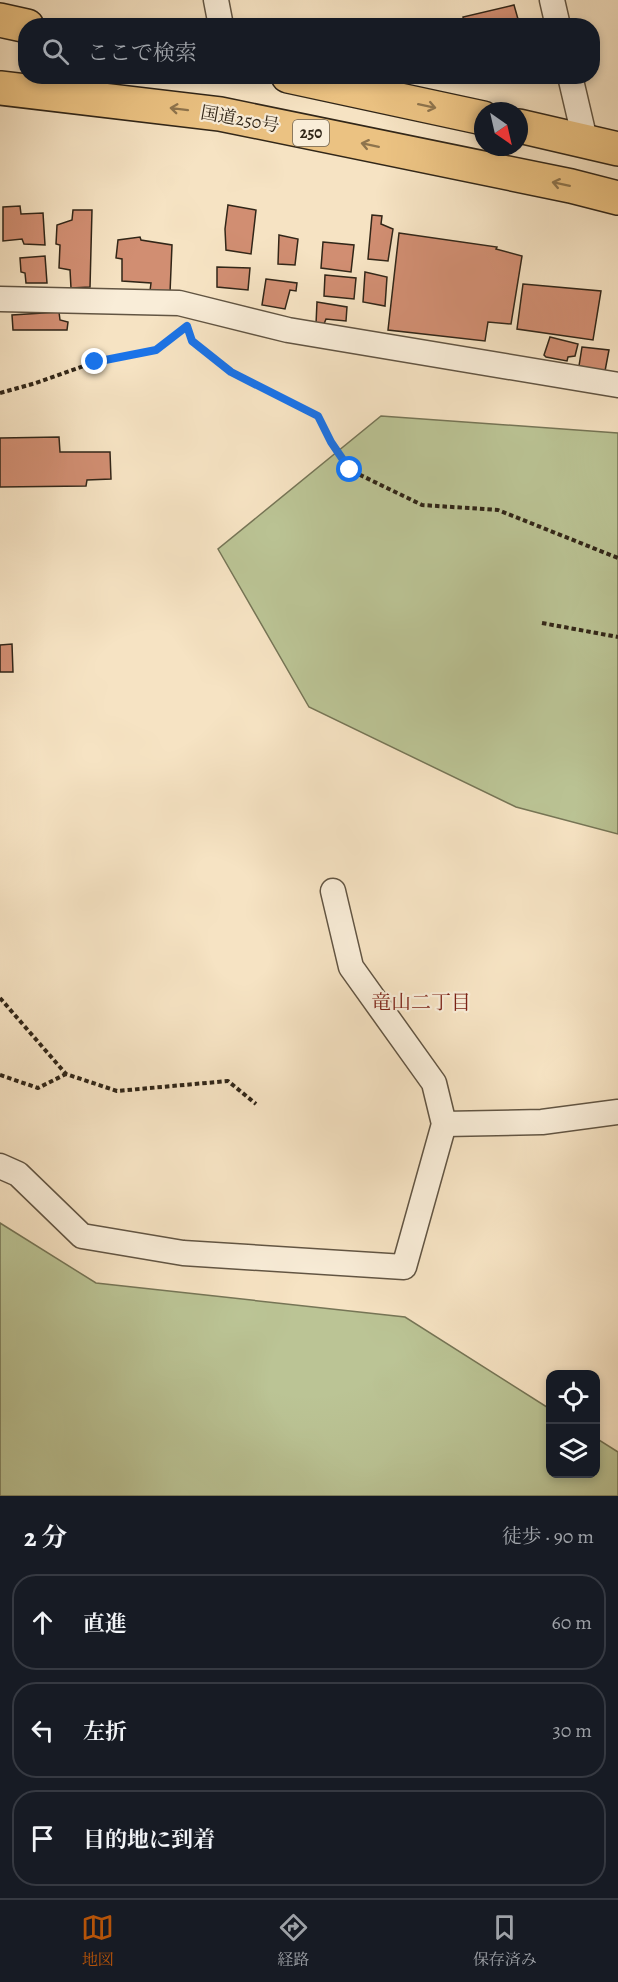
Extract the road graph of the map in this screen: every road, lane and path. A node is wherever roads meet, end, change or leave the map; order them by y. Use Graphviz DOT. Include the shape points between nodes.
graph roads {
  1 [pos="216,0"];
  2 [pos="552,0"];
  3 [pos="219,18"];
  4 [pos="556,18"];
  5 [pos="0,20"];
  6 [pos="18,24"];
  7 [pos="325,84"];
  8 [pos="572,84"];
  9 [pos="0,88"];
  10 [pos="474,116"];
  11 [pos="528,128"];
  12 [pos="585,140"];
  13 [pos="618,149"];
  14 [pos="618,198"];
  15 [pos="0,299"];
  16 [pos="618,385"];
  17 [pos="0,393"];
  18 [pos="618,558"];
  19 [pos="542,623"];
  20 [pos="618,637"];
  21 [pos="333,891"];
  22 [pos="0,998"];
  23 [pos="66,1074"];
  24 [pos="0,1075"];
  25 [pos="256,1104"];
  26 [pos="618,1112"];
  27 [pos="444,1124"];
  28 [pos="0,1166"];
  1 -- 3 [label="street"];
  2 -- 4 [label="street"];
  5 -- 6 [label="highway"];
  7 -- 10 [label="highway, one-way"];
  8 -- 12 [label="street"];
  14 -- 9 [label="highway, 国道250号 / 250, one-way" via="220,114"];
  11 -- 12 [label="highway"];
  12 -- 13 [label="highway"];
  15 -- 16 [label="street" via="179,303 288,330"];
  17 -- 18 [label="path" via="95,362 156,350 187,326 192,341 231,372 318,416 350,470 422,505 498,510"];
  19 -- 20 [label="path"];
  21 -- 27 [label="street" via="351,967 434,1083"];
  22 -- 23 [label="path"];
  23 -- 24 [label="path" via="38,1088"];
  23 -- 25 [label="path" via="117,1091 228,1081"];
  26 -- 27 [label="street" via="542,1122"];
  27 -- 28 [label="street" via="404,1267 183,1253 82,1236 18,1174"];
}
